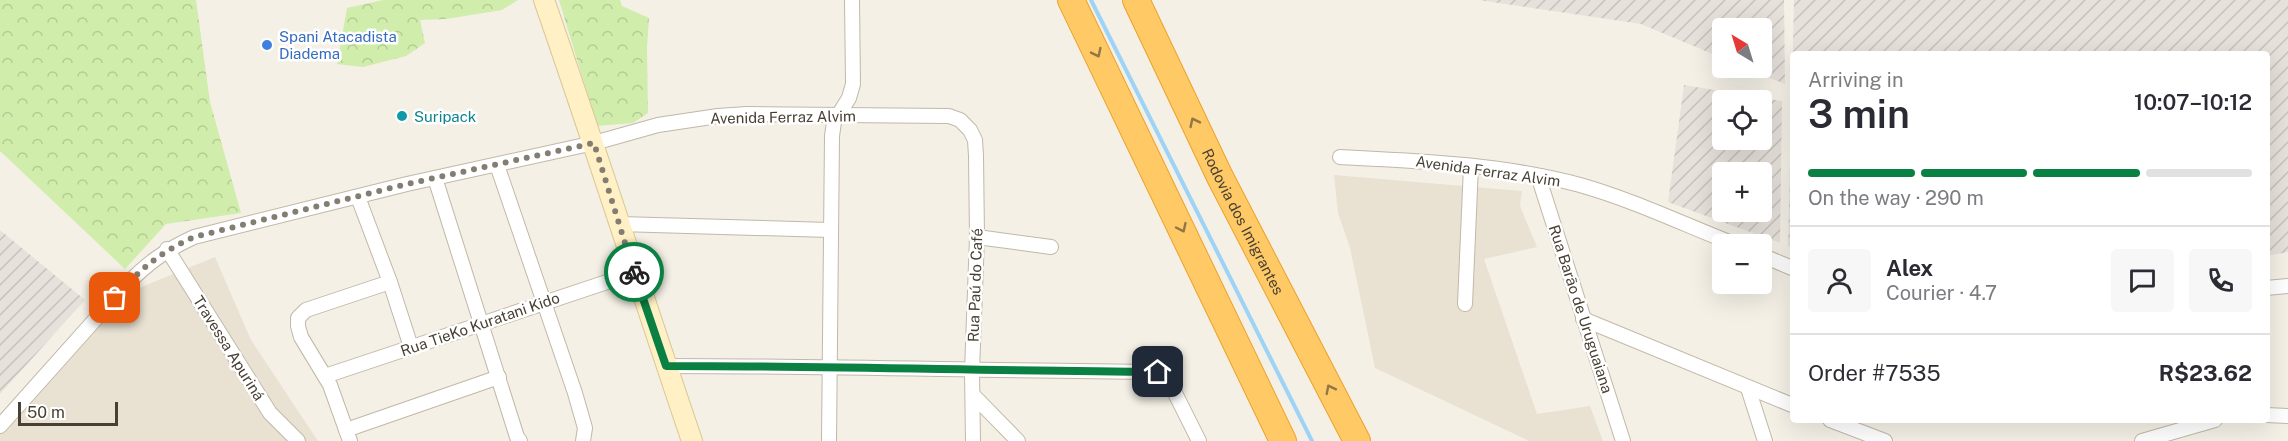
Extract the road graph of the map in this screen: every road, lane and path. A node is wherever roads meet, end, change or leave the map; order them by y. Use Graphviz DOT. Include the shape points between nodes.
graph roads {
  1 [pos="544,0"];
  2 [pos="852,0"];
  3 [pos="1071,0"];
  4 [pos="1136,0"];
  5 [pos="838,115"];
  6 [pos="970,130"];
  7 [pos="594,143"];
  8 [pos="1340,156"];
  9 [pos="497,165"];
  10 [pos="1471,166"];
  11 [pos="1541,176"];
  12 [pos="435,178"];
  13 [pos="358,197"];
  14 [pos="619,224"];
  15 [pos="830,230"];
  16 [pos="1712,235"];
  17 [pos="977,237"];
  18 [pos="1050,247"];
  19 [pos="167,249"];
  20 [pos="1772,260"];
  21 [pos="1790,267"];
  22 [pos="634,273"];
  23 [pos="390,282"];
  24 [pos="2288,286"];
  25 [pos="2270,288"];
  26 [pos="543,302"];
  27 [pos="1465,304"];
  28 [pos="1583,319"];
  29 [pos="481,323"];
  30 [pos="411,347"];
  31 [pos="666,366"];
  32 [pos="830,366"];
  33 [pos="972,370"];
  34 [pos="325,376"];
  35 [pos="499,377"];
  36 [pos="1748,388"];
  37 [pos="973,395"];
  38 [pos="1790,404"];
  39 [pos="2270,415"];
  40 [pos="2288,416"];
  41 [pos="1838,423"];
  42 [pos="2205,423"];
  43 [pos="0,426"];
  44 [pos="348,435"];
  45 [pos="515,440"];
  46 [pos="973,440"];
  47 [pos="298,441"];
  48 [pos="583,441"];
  49 [pos="692,441"];
  50 [pos="829,441"];
  51 [pos="1018,441"];
  52 [pos="1199,441"];
  53 [pos="1283,441"];
  54 [pos="1357,441"];
  55 [pos="1623,441"];
  56 [pos="1765,441"];
  57 [pos="1885,441"];
  58 [pos="2142,441"];
  1 -- 7 [label="main road"];
  2 -- 5 [label="street" via="853,84"];
  3 -- 53 [label="highway, one-way"];
  54 -- 4 [label="highway, Rodovia dos Imigrantes, one-way" via="1221,177"];
  5 -- 6 [label="street, Avenida Ferraz Alvim" via="949,116"];
  5 -- 7 [label="street, Avenida Ferraz Alvim" via="718,116 658,125"];
  5 -- 15 [label="street" via="832,136"];
  6 -- 17 [label="street, Rua Paú do Café" via="975,140"];
  7 -- 9 [label="street, Avenida Ferraz Alvim"];
  7 -- 14 [label="main road"];
  8 -- 10 [label="street, Avenida Ferraz Alvim"];
  9 -- 12 [label="street, Avenida Ferraz Alvim"];
  9 -- 26 [label="street"];
  10 -- 11 [label="street, Avenida Ferraz Alvim"];
  10 -- 27 [label="street"];
  11 -- 16 [label="street, Avenida Ferraz Alvim" via="1623,200"];
  11 -- 28 [label="street, Rua Barão de Uruguaiana"];
  12 -- 13 [label="street, Avenida Ferraz Alvim"];
  12 -- 29 [label="street"];
  13 -- 19 [label="street, Avenida Ferraz Alvim" via="218,230"];
  13 -- 23 [label="street"];
  14 -- 15 [label="street"];
  14 -- 22 [label="main road"];
  15 -- 32 [label="street"];
  17 -- 18 [label="street"];
  17 -- 33 [label="street, Rua Paú do Café"];
  19 -- 43 [label="street, Avenida Ferraz Alvim" via="126,285"];
  19 -- 47 [label="street, Travessa Apuriná" via="270,413"];
  20 -- 21 [label="street"];
  22 -- 26 [label="street, Rua TieKo Kuratani Kido"];
  22 -- 31 [label="main road"];
  23 -- 30 [label="street"];
  23 -- 34 [label="street" via="301,313 301,337"];
  24 -- 25 [label="street"];
  26 -- 29 [label="street, Rua TieKo Kuratani Kido"];
  26 -- 48 [label="street" via="585,428"];
  28 -- 36 [label="street"];
  28 -- 55 [label="street, Rua Barão de Uruguaiana"];
  29 -- 30 [label="street, Rua TieKo Kuratani Kido"];
  29 -- 35 [label="street"];
  30 -- 34 [label="street, Rua TieKo Kuratani Kido"];
  31 -- 32 [label="street"];
  31 -- 49 [label="main road"];
  32 -- 33 [label="street"];
  32 -- 50 [label="street"];
  33 -- 37 [label="street, Rua Paú do Café"];
  33 -- 52 [label="street" via="1158,372 1168,379"];
  34 -- 44 [label="street"];
  35 -- 44 [label="street"];
  35 -- 45 [label="street"];
  36 -- 38 [label="street"];
  36 -- 56 [label="street"];
  37 -- 46 [label="street, Rua Paú do Café"];
  37 -- 51 [label="street"];
  39 -- 40 [label="street"];
  41 -- 57 [label="street"];
  42 -- 58 [label="street"];
}
